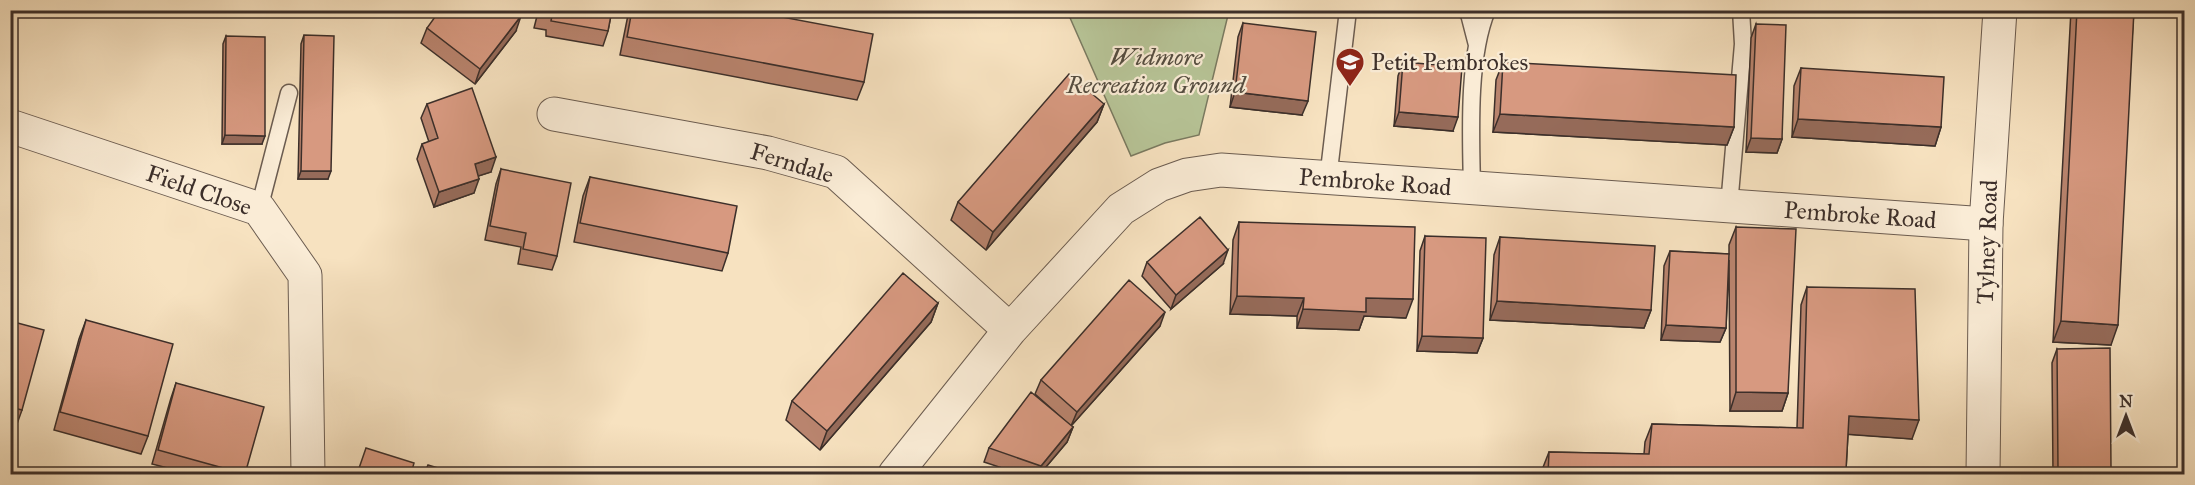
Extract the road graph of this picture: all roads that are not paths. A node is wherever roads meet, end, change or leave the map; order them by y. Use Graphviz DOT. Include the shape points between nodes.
graph roads {
  1 [pos="1347,10"];
  2 [pos="1465,10"];
  3 [pos="1487,10"];
  4 [pos="1741,10"];
  5 [pos="2000,10"];
  6 [pos="1478,46"];
  7 [pos="289,93"];
  8 [pos="554,114"];
  9 [pos="10,126"];
  10 [pos="1328,179"];
  11 [pos="1472,189"];
  12 [pos="1729,206"];
  13 [pos="259,209"];
  14 [pos="1986,224"];
  15 [pos="1010,330"];
  16 [pos="308,474"];
  17 [pos="895,474"];
  18 [pos="1983,474"];
  1 -- 10 [label="lane"];
  2 -- 6 [label="lane"];
  3 -- 6 [label="lane"];
  4 -- 12 [label="lane" via="1743,44"];
  5 -- 14 [label="street, Tylney Road"];
  6 -- 11 [label="lane" via="1471,126"];
  7 -- 13 [label="lane"];
  8 -- 15 [label="street, Ferndale" via="768,153 836,172"];
  9 -- 13 [label="street, Field Close"];
  10 -- 11 [label="street, Pembroke Road"];
  10 -- 15 [label="street, Pembroke Road" via="1221,170 1187,175 1159,185 1122,209"];
  11 -- 12 [label="street, Pembroke Road"];
  12 -- 14 [label="street, Pembroke Road"];
  13 -- 16 [label="street, Field Close" via="305,275"];
  14 -- 18 [label="street, Tylney Road"];
  15 -- 17 [label="street, Pembroke Road"];
}
